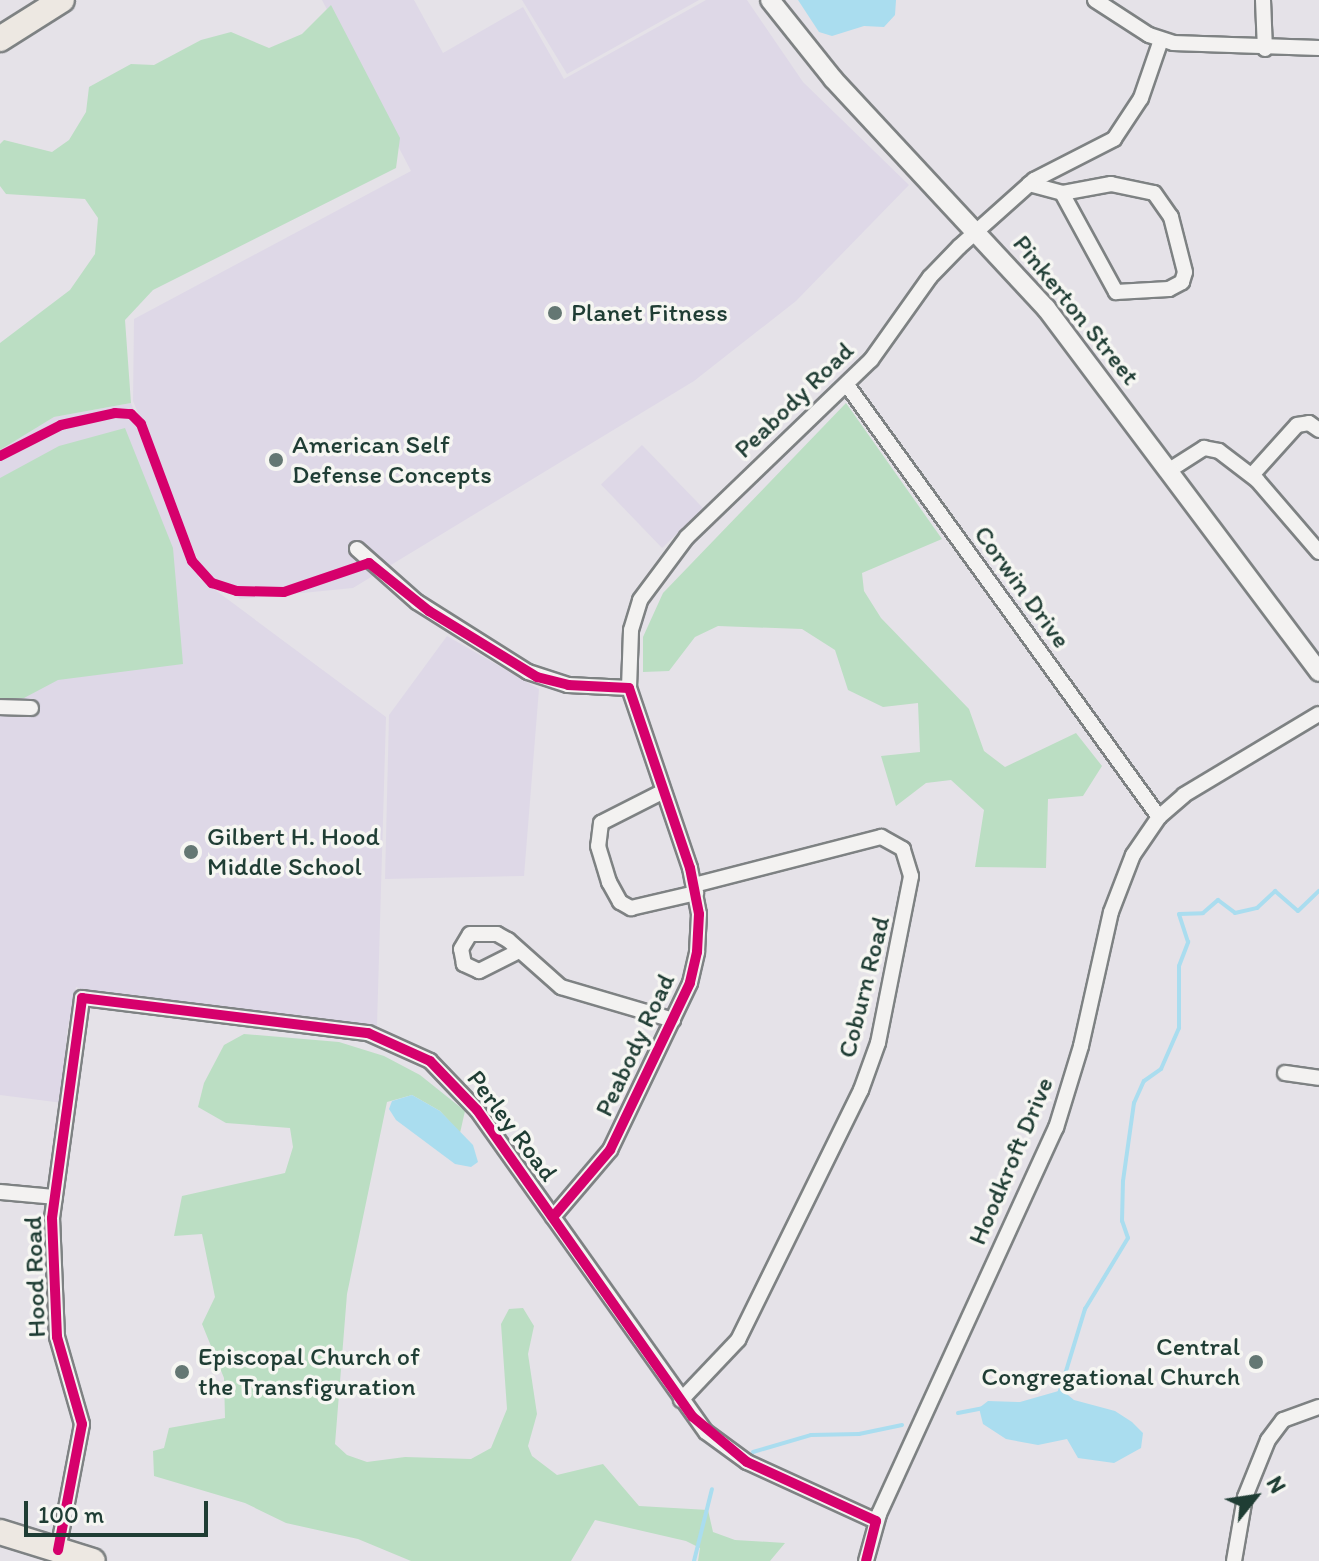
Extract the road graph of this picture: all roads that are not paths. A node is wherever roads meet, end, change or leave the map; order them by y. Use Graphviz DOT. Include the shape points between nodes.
graph roads {
  1 [pos="62,0"];
  2 [pos="770,0"];
  3 [pos="1095,0"];
  4 [pos="1263,0"];
  5 [pos="0,39"];
  6 [pos="1161,40"];
  7 [pos="1319,48"];
  8 [pos="1265,49"];
  9 [pos="1029,184"];
  10 [pos="1062,193"];
  11 [pos="976,231"];
  12 [pos="847,385"];
  13 [pos="1319,430"];
  14 [pos="1168,471"];
  15 [pos="1252,475"];
  16 [pos="357,549"];
  17 [pos="1319,552"];
  18 [pos="1319,672"];
  19 [pos="629,688"];
  20 [pos="0,707"];
  21 [pos="31,708"];
  22 [pos="1319,714"];
  23 [pos="662,792"];
  24 [pos="1159,817"];
  25 [pos="695,889"];
  26 [pos="519,951"];
  27 [pos="82,998"];
  28 [pos="673,1020"];
  29 [pos="1285,1073"];
  30 [pos="1319,1078"];
  31 [pos="0,1192"];
  32 [pos="55,1197"];
  33 [pos="553,1217"];
  34 [pos="681,1400"];
  35 [pos="1319,1407"];
  36 [pos="876,1521"];
  37 [pos="0,1532"];
  38 [pos="58,1550"];
  39 [pos="93,1561"];
  40 [pos="866,1561"];
  41 [pos="1234,1561"];
  1 -- 5 [label="main road"];
  2 -- 11 [label="street, Pinkerton Street" via="833,79"];
  3 -- 6 [label="street"];
  4 -- 8 [label="street"];
  6 -- 8 [label="street"];
  6 -- 9 [label="street, Peabody Road" via="1141,98 1114,139"];
  7 -- 8 [label="street"];
  9 -- 10 [label="street"];
  9 -- 11 [label="street, Peabody Road"];
  10 -- 10 [label="street" via="1111,184 1154,193 1171,217 1183,280 1169,289 1116,292"];
  11 -- 12 [label="street, Peabody Road" via="930,277 896,330"];
  11 -- 14 [label="street, Pinkerton Street" via="1046,308"];
  12 -- 19 [label="street, Peabody Road" via="664,563 633,619"];
  12 -- 24 [label="street, Corwin Drive"];
  13 -- 15 [label="street" via="1309,423 1297,425"];
  14 -- 15 [label="street" via="1209,448"];
  14 -- 18 [label="street, Pinkerton Street"];
  15 -- 17 [label="street"];
  16 -- 19 [label="street" via="417,602 537,677 568,685"];
  19 -- 23 [label="street, Peabody Road"];
  20 -- 21 [label="street"];
  22 -- 24 [label="street, Hoodkroft Drive" via="1195,787"];
  23 -- 25 [label="street, Peabody Road"];
  23 -- 25 [label="street, Coburn Road" via="601,823 598,846 609,882 620,902 631,908"];
  24 -- 36 [label="street, Hoodkroft Drive" via="1117,890 1056,1128"];
  25 -- 28 [label="street, Peabody Road" via="695,967"];
  25 -- 34 [label="street, Coburn Road" via="881,837 903,849 911,876 878,1043 861,1090 738,1340"];
  26 -- 28 [label="street" via="561,987"];
  27 -- 32 [label="street, Hood Road"];
  27 -- 33 [label="street, Perley Road" via="345,1030 395,1041 430,1061 464,1093"];
  28 -- 33 [label="street, Peabody Road" via="610,1150"];
  29 -- 30 [label="street"];
  31 -- 32 [label="street"];
  32 -- 38 [label="street, Hood Road" via="57,1337 82,1424"];
  33 -- 34 [label="street, Perley Road"];
  34 -- 36 [label="street, Perley Road" via="731,1452"];
  35 -- 41 [label="street" via="1283,1420 1268,1440 1245,1497"];
  36 -- 40 [label="street, Hoodkroft Drive"];
  37 -- 38 [label="main road"];
  38 -- 39 [label="main road"];
}
